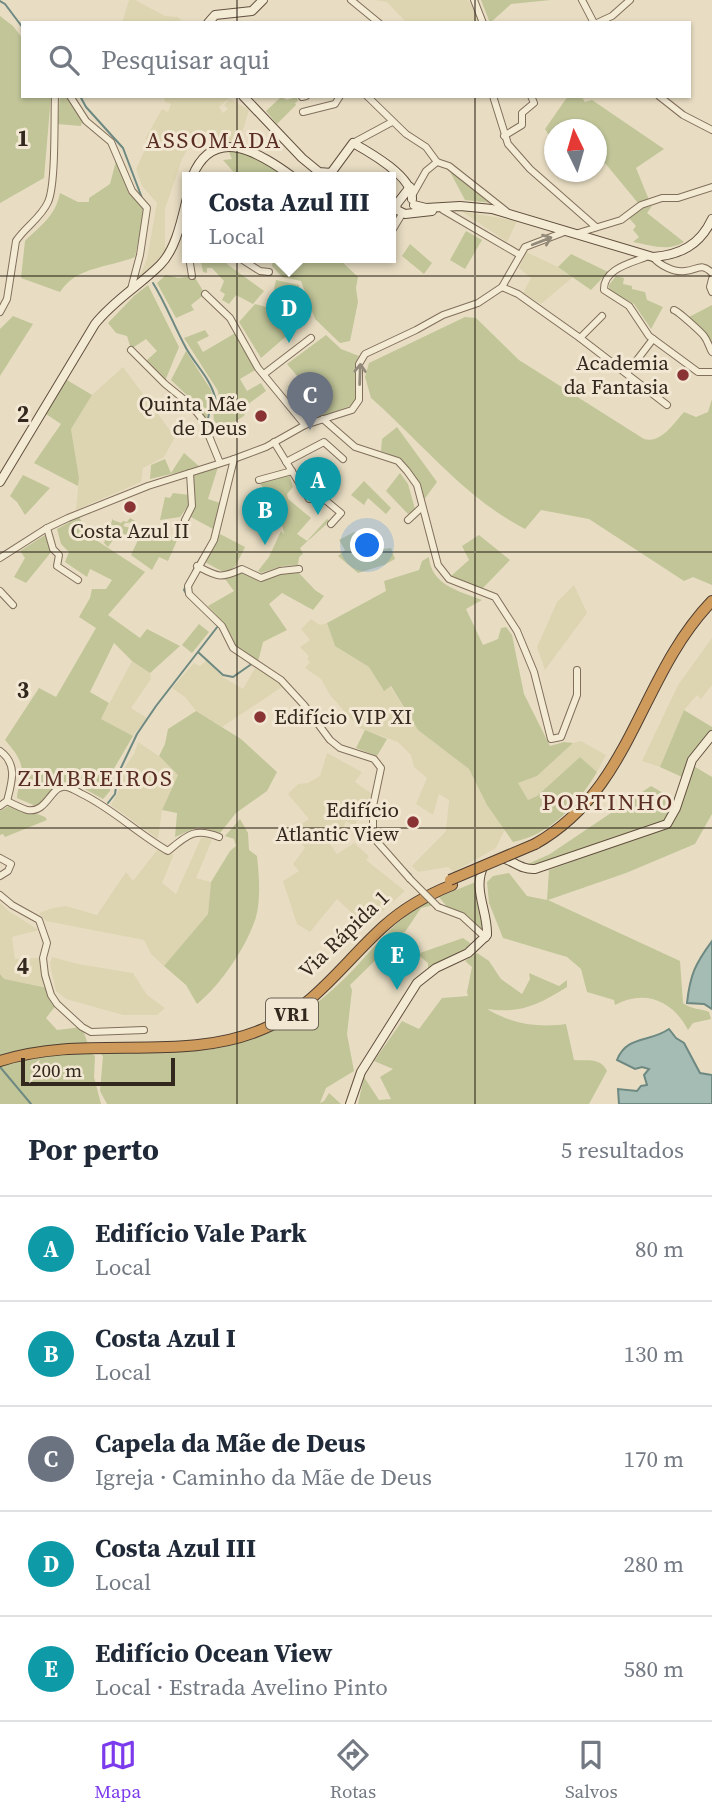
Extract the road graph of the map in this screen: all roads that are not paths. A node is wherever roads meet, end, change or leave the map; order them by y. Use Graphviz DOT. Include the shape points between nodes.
graph roads {
  1 [pos="262,0"];
  2 [pos="351,0"];
  3 [pos="474,0"];
  4 [pos="582,0"];
  5 [pos="630,0"];
  6 [pos="210,21"];
  7 [pos="377,21"];
  8 [pos="482,21"];
  9 [pos="595,21"];
  10 [pos="601,21"];
  11 [pos="55,98"];
  12 [pos="71,98"];
  13 [pos="245,98"];
  14 [pos="339,98"];
  15 [pos="369,98"];
  16 [pos="494,98"];
  17 [pos="532,98"];
  18 [pos="661,98"];
  19 [pos="303,112"];
  20 [pos="392,122"];
  21 [pos="712,130"];
  22 [pos="504,136"];
  23 [pos="354,143"];
  24 [pos="437,162"];
  25 [pos="195,172"];
  26 [pos="286,172"];
  27 [pos="319,172"];
  28 [pos="332,172"];
  29 [pos="386,172"];
  30 [pos="396,187"];
  31 [pos="712,187"];
  32 [pos="406,203"];
  33 [pos="446,209"];
  34 [pos="507,212"];
  35 [pos="712,219"];
  36 [pos="396,222"];
  37 [pos="596,227"];
  38 [pos="182,228"];
  39 [pos="571,232"];
  40 [pos="520,255"];
  41 [pos="649,257"];
  42 [pos="190,263"];
  43 [pos="247,263"];
  44 [pos="253,263"];
  45 [pos="253,267"];
  46 [pos="269,272"];
  47 [pos="712,273"];
  48 [pos="192,276"];
  49 [pos="712,279"];
  50 [pos="502,287"];
  51 [pos="131,289"];
  52 [pos="712,292"];
  53 [pos="205,294"];
  54 [pos="674,310"];
  55 [pos="0,312"];
  56 [pos="602,316"];
  57 [pos="311,338"];
  58 [pos="580,338"];
  59 [pos="653,339"];
  60 [pos="131,350"];
  61 [pos="712,352"];
  62 [pos="712,372"];
  63 [pos="627,373"];
  64 [pos="264,374"];
  65 [pos="667,405"];
  66 [pos="323,419"];
  67 [pos="305,425"];
  68 [pos="274,442"];
  69 [pos="234,459"];
  70 [pos="343,459"];
  71 [pos="286,462"];
  72 [pos="220,463"];
  73 [pos="292,471"];
  74 [pos="190,473"];
  75 [pos="259,480"];
  76 [pos="0,482"];
  77 [pos="422,507"];
  78 [pos="185,520"];
  79 [pos="408,520"];
  80 [pos="331,524"];
  81 [pos="47,528"];
  82 [pos="0,558"];
  83 [pos="197,566"];
  84 [pos="299,569"];
  85 [pos="78,579"];
  86 [pos="0,591"];
  87 [pos="712,601"];
  88 [pos="13,605"];
  89 [pos="712,611"];
  90 [pos="577,670"];
  91 [pos="712,735"];
  92 [pos="0,751"];
  93 [pos="7,801"];
  94 [pos="0,806"];
  95 [pos="219,837"];
  96 [pos="536,846"];
  97 [pos="0,858"];
  98 [pos="0,876"];
  99 [pos="0,895"];
  100 [pos="486,938"];
  101 [pos="144,1030"];
  102 [pos="91,1044"];
  103 [pos="0,1054"];
  104 [pos="0,1061"];
  105 [pos="350,1104"];
  1 -- 6 [label="street" via="252,11 215,15"];
  2 -- 7 [label="street"];
  3 -- 8 [label="street"];
  4 -- 9 [label="street"];
  5 -- 10 [label="street"];
  11 -- 55 [label="street" via="50,196 16,241 7,299"];
  12 -- 51 [label="street" via="86,121 111,142 132,191 147,208"];
  13 -- 27 [label="street"];
  14 -- 19 [label="street" via="335,104"];
  15 -- 20 [label="street"];
  16 -- 22 [label="street"];
  17 -- 22 [label="street" via="534,103 522,113 523,125"];
  18 -- 21 [label="street" via="683,116"];
  20 -- 23 [label="street"];
  20 -- 24 [label="street" via="426,147"];
  22 -- 37 [label="street" via="530,169"];
  23 -- 28 [label="street"];
  23 -- 29 [label="street" via="376,156"];
  24 -- 32 [label="street" via="419,180"];
  24 -- 34 [label="street" via="449,166"];
  25 -- 26 [label="street" via="212,152 239,147 259,153"];
  30 -- 32 [label="street"];
  31 -- 37 [label="street" via="641,205 621,220"];
  32 -- 33 [label="street"];
  32 -- 36 [label="street"];
  33 -- 34 [label="street" via="479,207"];
  33 -- 40 [label="street"];
  34 -- 39 [label="street"];
  35 -- 41 [label="street" via="696,242 681,252"];
  37 -- 39 [label="street"];
  38 -- 51 [label="street" via="161,264"];
  40 -- 39 [label="street, one-way" via="525,247"];
  39 -- 41 [label="street"];
  40 -- 50 [label="street"];
  41 -- 47 [label="street" via="682,272 699,266"];
  41 -- 59 [label="street" via="622,265 603,288 629,306"];
  42 -- 48 [label="street"];
  43 -- 45 [label="street"];
  44 -- 45 [label="street"];
  45 -- 46 [label="street"];
  49 -- 52 [label="street"];
  50 -- 58 [label="street"];
  66 -- 50 [label="street, one-way" via="352,410 359,400 359,364 365,354 443,314 478,303"];
  51 -- 76 [label="street" via="95,324"];
  53 -- 64 [label="street" via="230,318"];
  54 -- 61 [label="street" via="702,334"];
  56 -- 58 [label="street"];
  57 -- 64 [label="street"];
  58 -- 63 [label="street"];
  59 -- 62 [label="street" via="698,372"];
  59 -- 63 [label="street"];
  60 -- 72 [label="street" via="191,405 202,419"];
  63 -- 65 [label="street"];
  64 -- 67 [label="street"];
  66 -- 67 [label="street"];
  66 -- 77 [label="street" via="355,447 398,461 417,485"];
  67 -- 68 [label="street"];
  68 -- 69 [label="street"];
  68 -- 71 [label="street"];
  69 -- 72 [label="street"];
  69 -- 83 [label="street" via="214,540"];
  70 -- 71 [label="street" via="324,442"];
  71 -- 73 [label="street"];
  72 -- 74 [label="street"];
  73 -- 75 [label="street"];
  73 -- 80 [label="street" via="309,499 324,499 341,513"];
  74 -- 78 [label="street" via="192,506"];
  74 -- 81 [label="street"];
  77 -- 79 [label="street"];
  77 -- 90 [label="street" via="438,565 449,579 495,597 517,631 534,672 551,739 561,737 570,715"];
  81 -- 82 [label="street"];
  81 -- 85 [label="street" via="59,555 57,566"];
  83 -- 84 [label="street" via="225,577 242,569 261,578"];
  83 -- 100 [label="street, bridge" via="189,594 222,626 233,648 281,680 330,740 374,759 381,768 373,806 373,837 438,907 462,916"];
  86 -- 88 [label="street"];
  87 -- 96 [label="highway, Via Rápida 1 / VR1" via="671,656 594,795"];
  89 -- 96 [label="highway, Via Rápida 1 / VR1" via="676,660 600,798 566,832"];
  91 -- 100 [label="street" via="692,760 667,824 536,869 527,870 498,857 490,859 480,874"];
  92 -- 93 [label="street" via="12,766"];
  93 -- 94 [label="street"];
  93 -- 95 [label="street" via="36,809 57,789 67,787 103,804 168,851 189,834 204,831"];
  96 -- 102 [label="highway, Via Rápida 1 / VR1, bridge" via="420,893 392,912 312,992 260,1024 199,1040"];
  97 -- 98 [label="street" via="11,864"];
  99 -- 101 [label="street" via="41,922 48,946 43,958 45,975 57,1004 91,1032"];
  100 -- 105 [label="street" via="468,954 436,968 417,983 361,1072"];
  102 -- 103 [label="highway, Via Rápida 1 / VR1" via="41,1044"];
  102 -- 104 [label="highway, Via Rápida 1 / VR1"];
}
